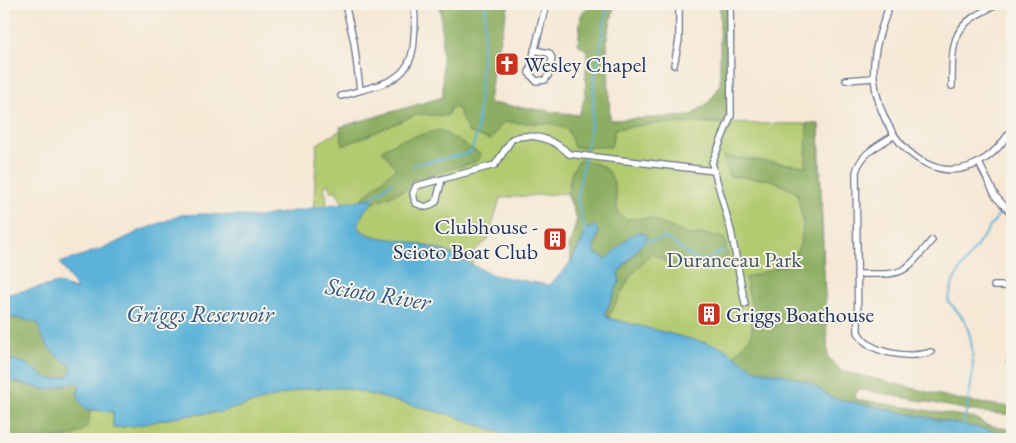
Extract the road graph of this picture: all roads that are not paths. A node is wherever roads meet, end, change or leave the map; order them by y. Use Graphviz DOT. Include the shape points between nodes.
graph roads {
  1 [pos="345,4"];
  2 [pos="414,4"];
  3 [pos="546,4"];
  4 [pos="679,4"];
  5 [pos="730,4"];
  6 [pos="889,4"];
  7 [pos="999,4"];
  8 [pos="534,50"];
  9 [pos="674,65"];
  10 [pos="874,78"];
  11 [pos="846,80"];
  12 [pos="952,86"];
  13 [pos="360,90"];
  14 [pos="341,96"];
  15 [pos="1012,129"];
  16 [pos="893,136"];
  17 [pos="979,163"];
  18 [pos="714,171"];
  19 [pos="442,179"];
  20 [pos="1012,214"];
  21 [pos="932,240"];
  22 [pos="857,274"];
  23 [pos="994,286"];
  24 [pos="1012,286"];
  25 [pos="745,304"];
  26 [pos="931,352"];
  1 -- 13 [label="street"];
  2 -- 13 [label="street" via="412,60 392,81"];
  3 -- 8 [label="street"];
  4 -- 9 [label="street" via="679,40"];
  5 -- 18 [label="street" via="731,116 714,157"];
  6 -- 10 [label="street" via="875,48"];
  7 -- 12 [label="street" via="974,15 959,31 952,58"];
  8 -- 8 [label="street" via="529,73 536,81 545,80 552,58 549,53"];
  10 -- 11 [label="street"];
  10 -- 16 [label="street" via="880,107"];
  13 -- 14 [label="street"];
  15 -- 17 [label="street" via="995,152"];
  16 -- 17 [label="street" via="904,150 935,167 953,169"];
  16 -- 22 [label="street" via="865,154 856,172"];
  17 -- 20 [label="street" via="996,197"];
  18 -- 19 [label="street" via="568,154 543,139 519,136 508,144 495,165"];
  18 -- 25 [label="street" via="731,231"];
  19 -- 19 [label="street" via="416,186 415,203 426,207 436,202"];
  21 -- 22 [label="street" via="911,265 899,273"];
  22 -- 26 [label="street" via="858,332 866,344 909,355"];
  23 -- 24 [label="street"];
}
